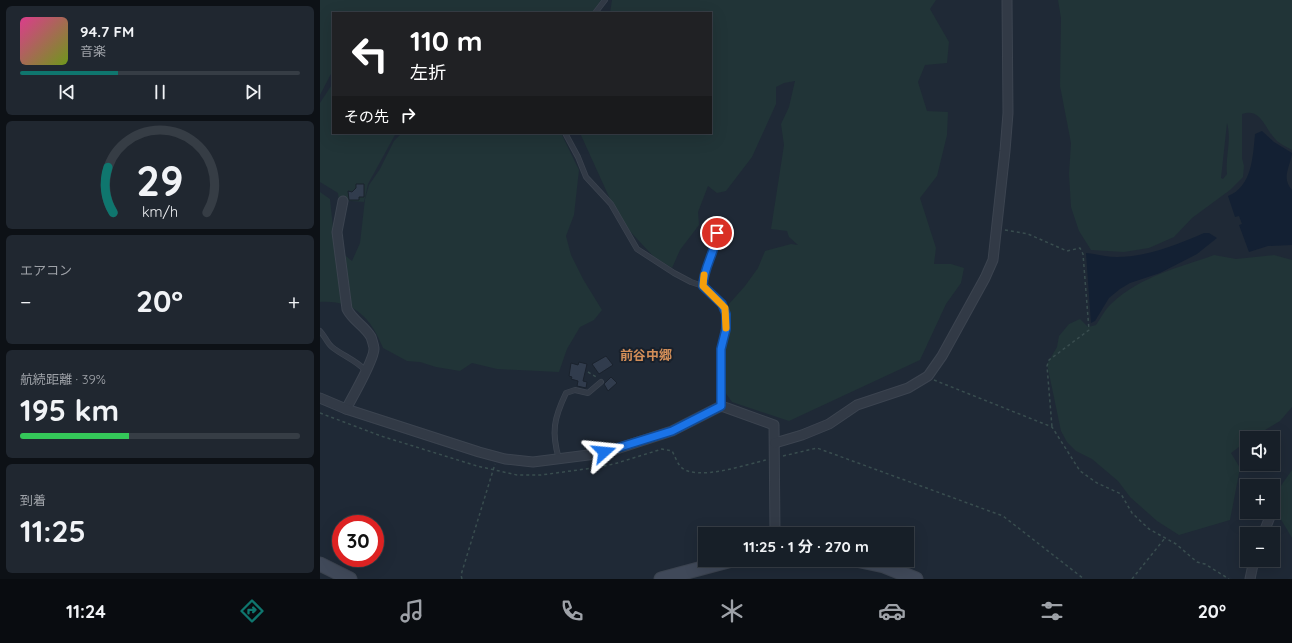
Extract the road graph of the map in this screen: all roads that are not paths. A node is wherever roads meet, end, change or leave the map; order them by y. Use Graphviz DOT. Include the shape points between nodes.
graph roads {
  1 [pos="605,0"];
  2 [pos="1007,0"];
  3 [pos="595,12"];
  4 [pos="566,134"];
  5 [pos="343,201"];
  6 [pos="717,233"];
  7 [pos="703,286"];
  8 [pos="320,331"];
  9 [pos="366,371"];
  10 [pos="601,382"];
  11 [pos="320,398"];
  12 [pos="721,406"];
  13 [pos="346,409"];
  14 [pos="775,443"];
  15 [pos="559,459"];
  16 [pos="775,527"];
  17 [pos="320,564"];
  18 [pos="706,567"];
  19 [pos="886,567"];
  20 [pos="1253,567"];
  21 [pos="350,579"];
  22 [pos="661,579"];
  23 [pos="916,579"];
  24 [pos="1250,579"];
  1 -- 3 [label="lane"];
  2 -- 14 [label="street" via="1008,113 993,260 985,278 942,356 928,376 908,388 857,405 829,424"];
  4 -- 7 [label="lane" via="586,178 611,204 637,249 674,273"];
  5 -- 9 [label="street" via="337,232 347,309 352,319 363,326 371,338 374,350"];
  6 -- 7 [label="lane"];
  7 -- 12 [label="lane" via="722,304 726,314 726,329 721,349"];
  8 -- 9 [label="lane" via="330,345 360,364"];
  9 -- 13 [label="street"];
  10 -- 15 [label="lane" via="588,393 575,390 566,393 554,422 554,437"];
  11 -- 13 [label="street"];
  12 -- 14 [label="street" via="774,425"];
  12 -- 15 [label="street" via="672,431 604,452"];
  13 -- 15 [label="street" via="497,456 533,462"];
  14 -- 16 [label="street"];
  17 -- 21 [label="main road"];
  18 -- 22 [label="main road"];
  19 -- 23 [label="main road"];
  20 -- 24 [label="street"];
}
